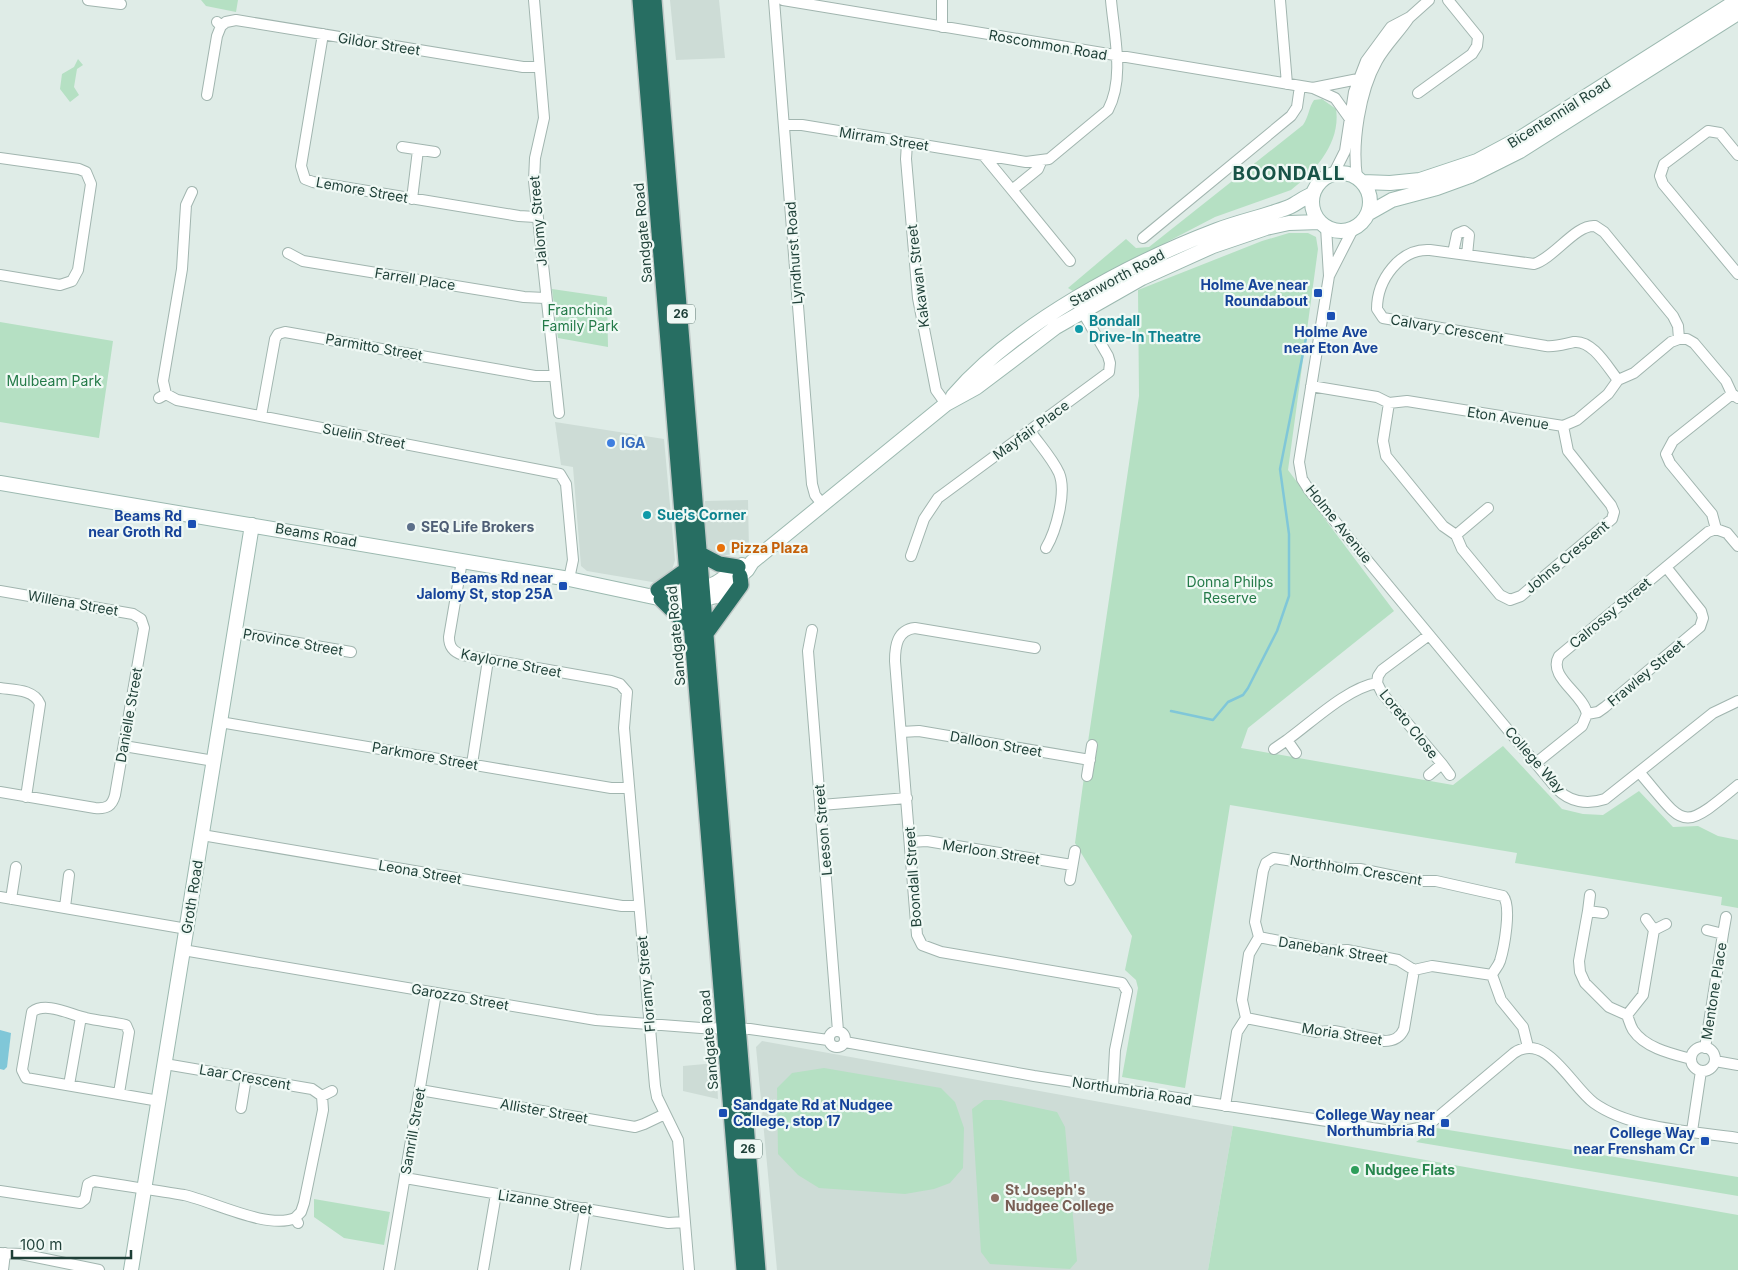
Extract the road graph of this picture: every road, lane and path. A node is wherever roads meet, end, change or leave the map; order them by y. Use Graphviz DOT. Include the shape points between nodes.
graph roads {
  1 [pos="88,0"];
  2 [pos="534,0"];
  3 [pos="640,0"];
  4 [pos="654,0"];
  5 [pos="774,0"];
  6 [pos="783,0"];
  7 [pos="942,0"];
  8 [pos="1111,0"];
  9 [pos="1280,0"];
  10 [pos="1430,0"];
  11 [pos="1448,0"];
  12 [pos="1738,0"];
  13 [pos="121,4"];
  14 [pos="1738,13"];
  15 [pos="1410,17"];
  16 [pos="942,27"];
  17 [pos="323,34"];
  18 [pos="1117,57"];
  19 [pos="540,67"];
  20 [pos="1358,79"];
  21 [pos="1287,84"];
  22 [pos="1300,86"];
  23 [pos="1313,88"];
  24 [pos="1418,93"];
  25 [pos="207,96"];
  26 [pos="1350,119"];
  27 [pos="785,126"];
  28 [pos="907,143"];
  29 [pos="402,147"];
  30 [pos="418,150"];
  31 [pos="435,152"];
  32 [pos="1738,155"];
  33 [pos="984,156"];
  34 [pos="0,158"];
  35 [pos="1042,162"];
  36 [pos="1334,173"];
  37 [pos="1360,179"];
  38 [pos="1012,190"];
  39 [pos="192,192"];
  40 [pos="1313,194"];
  41 [pos="412,198"];
  42 [pos="1369,213"];
  43 [pos="536,217"];
  44 [pos="1323,224"];
  45 [pos="1353,228"];
  46 [pos="1143,238"];
  47 [pos="288,253"];
  48 [pos="1453,253"];
  49 [pos="1467,255"];
  50 [pos="1070,261"];
  51 [pos="1738,274"];
  52 [pos="0,275"];
  53 [pos="1329,276"];
  54 [pos="545,298"];
  55 [pos="1079,305"];
  56 [pos="1679,339"];
  57 [pos="554,376"];
  58 [pos="1618,380"];
  59 [pos="1311,386"];
  60 [pos="1735,396"];
  61 [pos="1389,403"];
  62 [pos="946,404"];
  63 [pos="559,413"];
  64 [pos="261,416"];
  65 [pos="1563,426"];
  66 [pos="1030,431"];
  67 [pos="0,482"];
  68 [pos="822,504"];
  69 [pos="1488,508"];
  70 [pos="252,524"];
  71 [pos="1716,529"];
  72 [pos="1456,535"];
  73 [pos="1738,546"];
  74 [pos="1046,548"];
  75 [pos="700,554"];
  76 [pos="911,556"];
  77 [pos="462,561"];
  78 [pos="1666,567"];
  79 [pos="686,570"];
  80 [pos="739,572"];
  81 [pos="569,579"];
  82 [pos="0,591"];
  83 [pos="659,595"];
  84 [pos="696,595"];
  85 [pos="142,621"];
  86 [pos="691,626"];
  87 [pos="812,630"];
  88 [pos="235,632"];
  89 [pos="707,632"];
  90 [pos="1430,634"];
  91 [pos="1035,648"];
  92 [pos="352,652"];
  93 [pos="488,660"];
  94 [pos="1377,683"];
  95 [pos="0,688"];
  96 [pos="627,692"];
  97 [pos="1738,701"];
  98 [pos="1587,714"];
  99 [pos="220,722"];
  100 [pos="901,732"];
  101 [pos="1288,740"];
  102 [pos="1092,745"];
  103 [pos="124,746"];
  104 [pos="1274,749"];
  105 [pos="1296,753"];
  106 [pos="1090,760"];
  107 [pos="214,761"];
  108 [pos="1536,763"];
  109 [pos="472,764"];
  110 [pos="1442,764"];
  111 [pos="1640,773"];
  112 [pos="1428,775"];
  113 [pos="1450,775"];
  114 [pos="1087,776"];
  115 [pos="1738,785"];
  116 [pos="629,788"];
  117 [pos="0,792"];
  118 [pos="26,797"];
  119 [pos="907,798"];
  120 [pos="821,805"];
  121 [pos="202,835"];
  122 [pos="910,842"];
  123 [pos="1075,851"];
  124 [pos="1072,866"];
  125 [pos="16,867"];
  126 [pos="69,875"];
  127 [pos="1070,880"];
  128 [pos="1590,895"];
  129 [pos="0,897"];
  130 [pos="11,899"];
  131 [pos="639,906"];
  132 [pos="65,908"];
  133 [pos="1588,910"];
  134 [pos="1603,913"];
  135 [pos="1726,917"];
  136 [pos="1646,919"];
  137 [pos="1666,924"];
  138 [pos="187,929"];
  139 [pos="1654,930"];
  140 [pos="1707,930"];
  141 [pos="1723,934"];
  142 [pos="1259,937"];
  143 [pos="183,950"];
  144 [pos="1414,970"];
  145 [pos="1492,975"];
  146 [pos="436,993"];
  147 [pos="1627,1015"];
  148 [pos="81,1017"];
  149 [pos="1246,1018"];
  150 [pos="650,1024"];
  151 [pos="731,1028"];
  152 [pos="838,1031"];
  153 [pos="828,1040"];
  154 [pos="845,1042"];
  155 [pos="1528,1047"];
  156 [pos="1705,1048"];
  157 [pos="1692,1059"];
  158 [pos="1715,1061"];
  159 [pos="165,1064"];
  160 [pos="1738,1065"];
  161 [pos="1701,1071"];
  162 [pos="246,1078"];
  163 [pos="69,1085"];
  164 [pos="1113,1088"];
  165 [pos="420,1090"];
  166 [pos="332,1091"];
  167 [pos="119,1093"];
  168 [pos="322,1096"];
  169 [pos="159,1101"];
  170 [pos="1225,1106"];
  171 [pos="241,1108"];
  172 [pos="665,1114"];
  173 [pos="1692,1131"];
  174 [pos="1738,1138"];
  175 [pos="405,1178"];
  176 [pos="144,1190"];
  177 [pos="0,1191"];
  178 [pos="496,1194"];
  179 [pos="585,1208"];
  180 [pos="685,1222"];
  181 [pos="3,1253"];
  182 [pos="3,1270"];
  183 [pos="99,1270"];
  184 [pos="131,1270"];
  185 [pos="389,1270"];
  186 [pos="483,1270"];
  187 [pos="575,1270"];
  188 [pos="689,1270"];
  189 [pos="744,1270"];
  190 [pos="758,1270"];
  1 -- 13 [label="street"];
  2 -- 19 [label="street, Jalomy Street"];
  3 -- 79 [label="highway, Sandgate Road / 26"];
  4 -- 75 [label="highway, Sandgate Road / 26"];
  5 -- 27 [label="street, Lyndhurst Road"];
  6 -- 16 [label="street, Roscommon Road"];
  7 -- 16 [label="street"];
  8 -- 18 [label="street"];
  9 -- 21 [label="street"];
  10 -- 15 [label="street"];
  11 -- 24 [label="street" via="1478,37 1477,46 1472,54"];
  12 -- 37 [label="main road, Bicentennial Road" via="1522,137 1483,158 1420,180 1390,184"];
  14 -- 42 [label="main road, Bicentennial Road" via="1520,151 1470,176 1392,200"];
  15 -- 20 [label="street" via="1384,34"];
  15 -- 37 [label="street" via="1382,54 1369,79 1356,145"];
  16 -- 18 [label="street, Roscommon Road"];
  17 -- 19 [label="street, Gildor Street" via="523,67"];
  17 -- 25 [label="street, Gildor Street" via="233,20 218,24"];
  17 -- 41 [label="street, Lemore Street" via="302,174 314,182"];
  18 -- 21 [label="street, Roscommon Road"];
  18 -- 35 [label="street" via="1114,94 1108,110"];
  19 -- 43 [label="street, Jalomy Street" via="544,118 534,167"];
  20 -- 23 [label="street, Roscommon Road"];
  20 -- 26 [label="street"];
  21 -- 22 [label="street, Roscommon Road"];
  22 -- 23 [label="street, Roscommon Road"];
  22 -- 46 [label="street, Stanworth Road" via="1294,112"];
  23 -- 26 [label="street, Roscommon Road" via="1334,98"];
  26 -- 36 [label="street" via="1345,151"];
  27 -- 28 [label="street, Mirram Street" via="802,125"];
  27 -- 68 [label="street, Lyndhurst Road" via="812,484"];
  28 -- 33 [label="street, Mirram Street"];
  28 -- 62 [label="street, Kakawan Street" via="918,298 936,390"];
  29 -- 30 [label="street"];
  30 -- 31 [label="street"];
  30 -- 41 [label="street"];
  32 -- 51 [label="street" via="1720,133 1708,131 1664,164 1660,176 1663,184"];
  33 -- 35 [label="street, Mirram Street"];
  33 -- 38 [label="street"];
  34 -- 52 [label="street" via="79,168 88,175 91,189 78,270 72,281 60,285"];
  35 -- 38 [label="street"];
  36 -- 37 [label="main road" via="1350,173"];
  36 -- 40 [label="main road" via="1320,181"];
  37 -- 42 [label="main road" via="1370,196"];
  38 -- 50 [label="street"];
  39 -- 64 [label="street, Suelin Street" via="186,205 182,269 163,396"];
  40 -- 44 [label="main road" via="1312,204"];
  40 -- 55 [label="main road, Stanworth Road" via="1290,206 1169,250 1116,276"];
  41 -- 43 [label="street, Lemore Street"];
  42 -- 45 [label="main road" via="1360,225"];
  43 -- 54 [label="street, Jalomy Street"];
  44 -- 45 [label="main road" via="1344,231"];
  44 -- 53 [label="street, Holme Avenue"];
  44 -- 55 [label="main road, Stanworth Road" via="1278,224 1222,243"];
  45 -- 53 [label="street, Holme Avenue"];
  47 -- 54 [label="street, Farrell Place" via="303,261"];
  48 -- 49 [label="street, Calvary Crescent"];
  48 -- 49 [label="street" via="1457,234 1464,231 1469,235"];
  48 -- 58 [label="street, Calvary Crescent" via="1423,249 1401,259 1380,285 1377,305 1380,315 1387,320 1546,346 1580,342 1592,349"];
  49 -- 56 [label="street, Calvary Crescent" via="1534,264 1548,258 1586,227 1600,228 1673,316"];
  53 -- 59 [label="street, Holme Avenue"];
  54 -- 57 [label="street, Jalomy Street"];
  55 -- 62 [label="main road, Stanworth Road" via="1014,341 970,377"];
  55 -- 66 [label="street, Mayfair Place" via="1108,356 1110,369 1101,380"];
  56 -- 58 [label="street, Eton Avenue" via="1668,344 1634,373"];
  56 -- 60 [label="street" via="1694,343"];
  57 -- 63 [label="street, Jalomy Street"];
  57 -- 64 [label="street, Parmitto Street" via="535,376 285,332 278,334 274,343"];
  58 -- 65 [label="street, Eton Avenue" via="1608,394 1577,420"];
  59 -- 61 [label="street, Eton Avenue" via="1377,397"];
  59 -- 90 [label="street, Holme Avenue" via="1299,462 1304,483"];
  60 -- 71 [label="street" via="1673,441 1666,454 1714,518"];
  61 -- 65 [label="street, Eton Avenue" via="1407,401"];
  61 -- 72 [label="street, Johns Crescent" via="1383,441 1386,456 1443,526"];
  62 -- 68 [label="main road, Stanworth Road"];
  64 -- 81 [label="street, Suelin Street" via="551,472 563,477 573,560"];
  65 -- 72 [label="street, Johns Crescent" via="1568,451 1613,508 1610,522 1521,596 1510,600 1500,595 1462,549"];
  66 -- 74 [label="street" via="1055,465 1061,479 1055,531"];
  66 -- 76 [label="street, Mayfair Place" via="938,498 924,519"];
  67 -- 70 [label="main road, Beams Road"];
  68 -- 80 [label="main road, Stanworth Road"];
  69 -- 72 [label="street"];
  70 -- 77 [label="main road, Beams Road"];
  70 -- 88 [label="main road, Groth Road"];
  71 -- 73 [label="street" via="1727,533"];
  71 -- 78 [label="street, Calrossy Street"];
  75 -- 80 [label="highway"];
  75 -- 84 [label="highway, Sandgate Road / 26"];
  77 -- 81 [label="main road, Beams Road"];
  77 -- 93 [label="street, Kaylorne Street" via="449,644 460,655"];
  78 -- 98 [label="street, Calrossy Street" via="1557,659 1560,675"];
  78 -- 98 [label="street, Frawley Street" via="1703,614 1702,624 1605,707"];
  79 -- 83 [label="highway"];
  79 -- 84 [label="highway, Sandgate Road / 26"];
  80 -- 84 [label="main road, Stanworth Road" via="718,596"];
  80 -- 89 [label="highway" via="741,585"];
  81 -- 83 [label="main road, Beams Road"];
  82 -- 85 [label="street, Willena Street" via="128,612"];
  83 -- 84 [label="main road, Beams Road"];
  83 -- 86 [label="highway" via="680,619"];
  84 -- 86 [label="highway, Sandgate Road / 26"];
  84 -- 89 [label="highway, Sandgate Road / 26"];
  85 -- 103 [label="street, Danielle Street" via="144,631"];
  86 -- 151 [label="highway, Sandgate Road / 26"];
  87 -- 120 [label="street, Leeson Street" via="808,650"];
  88 -- 92 [label="street, Province Street"];
  88 -- 99 [label="main road, Groth Road"];
  89 -- 151 [label="highway, Sandgate Road / 26"];
  90 -- 94 [label="street" via="1382,670"];
  90 -- 108 [label="street, College Way"];
  91 -- 100 [label="street, Boondall Street" via="915,628 904,632 895,652"];
  93 -- 96 [label="street, Kaylorne Street" via="611,681 623,686"];
  93 -- 109 [label="street"];
  94 -- 101 [label="street" via="1354,691"];
  94 -- 110 [label="street, Loreto Close"];
  95 -- 118 [label="street" via="33,694 40,704"];
  96 -- 116 [label="street, Floramy Street" via="624,728"];
  97 -- 111 [label="street, College Way" via="1713,712"];
  98 -- 108 [label="street, Frawley Street" via="1582,726"];
  99 -- 107 [label="main road, Groth Road"];
  99 -- 109 [label="street, Parkmore Street"];
  100 -- 106 [label="street, Dalloon Street" via="919,731"];
  100 -- 119 [label="street, Boondall Street"];
  101 -- 104 [label="street"];
  101 -- 105 [label="street"];
  102 -- 106 [label="street"];
  103 -- 107 [label="street"];
  103 -- 118 [label="street, Danielle Street" via="114,798 108,807 95,808"];
  106 -- 114 [label="street"];
  107 -- 121 [label="main road, Groth Road"];
  108 -- 111 [label="street, College Way" via="1561,793 1575,801 1605,799"];
  109 -- 116 [label="street, Parkmore Street" via="611,788"];
  110 -- 112 [label="street, Loreto Close"];
  110 -- 113 [label="street, Loreto Close"];
  111 -- 115 [label="street" via="1671,811 1684,818 1703,814"];
  116 -- 131 [label="street, Floramy Street"];
  117 -- 118 [label="street"];
  119 -- 120 [label="street"];
  119 -- 122 [label="street, Boondall Street"];
  120 -- 152 [label="street, Leeson Street"];
  121 -- 131 [label="street, Leona Street" via="622,906"];
  121 -- 138 [label="main road, Groth Road"];
  122 -- 124 [label="street, Merloon Street" via="927,841"];
  122 -- 164 [label="street, Boondall Street" via="917,935 926,948 1124,985 1127,991 1115,1050"];
  123 -- 124 [label="street"];
  124 -- 127 [label="street"];
  125 -- 130 [label="street"];
  126 -- 132 [label="street"];
  128 -- 133 [label="street"];
  129 -- 130 [label="street"];
  130 -- 132 [label="street"];
  131 -- 150 [label="street, Floramy Street"];
  132 -- 138 [label="street"];
  133 -- 134 [label="street"];
  133 -- 147 [label="street" via="1580,972 1585,983 1609,1007"];
  135 -- 141 [label="street, Mentone Place"];
  136 -- 139 [label="street"];
  137 -- 139 [label="street"];
  138 -- 143 [label="main road, Groth Road"];
  139 -- 147 [label="street" via="1643,995"];
  140 -- 141 [label="street, Mentone Place"];
  141 -- 156 [label="street, Mentone Place"];
  142 -- 144 [label="street, Danebank Street" via="1398,960"];
  142 -- 145 [label="street, Northholm Crescent" via="1255,918 1263,871 1269,860 1281,857 1418,882 1434,881 1493,892 1503,896 1508,904 1500,960"];
  142 -- 149 [label="street" via="1249,954 1242,1000"];
  143 -- 146 [label="street, Garozzo Street"];
  143 -- 159 [label="main road, Groth Road"];
  144 -- 145 [label="street" via="1432,966"];
  144 -- 149 [label="street, Moria Street" via="1404,1029 1392,1040 1334,1031 1317,1032"];
  145 -- 155 [label="street" via="1501,1000 1523,1027"];
  146 -- 150 [label="street, Garozzo Street" via="596,1020"];
  146 -- 165 [label="street, Samrill Street"];
  147 -- 157 [label="street" via="1633,1030 1647,1043"];
  148 -- 163 [label="street"];
  148 -- 163 [label="street" via="42,1008 34,1010 30,1018 22,1074 30,1080"];
  148 -- 167 [label="street" via="129,1028"];
  149 -- 170 [label="street" via="1237,1032"];
  150 -- 151 [label="street, Garozzo Street"];
  150 -- 172 [label="street, Floramy Street" via="655,1092"];
  151 -- 153 [label="street"];
  151 -- 189 [label="highway, Sandgate Road / 26"];
  151 -- 190 [label="highway, Sandgate Road / 26"];
  152 -- 153 [label="street" via="831,1033"];
  152 -- 154 [label="street" via="844,1035"];
  153 -- 154 [label="street" via="835,1048"];
  154 -- 164 [label="street, Northumbria Road"];
  155 -- 170 [label="street, Northumbria Road" via="1517,1051 1438,1118 1419,1128 1390,1132"];
  155 -- 173 [label="street" via="1548,1054 1588,1098 1608,1112 1632,1121"];
  156 -- 157 [label="street" via="1694,1052"];
  156 -- 158 [label="street" via="1712,1051"];
  157 -- 161 [label="street" via="1695,1068"];
  158 -- 160 [label="street"];
  158 -- 161 [label="street" via="1709,1070"];
  159 -- 162 [label="street, Laar Crescent"];
  159 -- 169 [label="main road, Groth Road"];
  161 -- 173 [label="street"];
  162 -- 168 [label="street, Laar Crescent" via="312,1089"];
  162 -- 171 [label="street"];
  163 -- 167 [label="street"];
  164 -- 170 [label="street, Northumbria Road"];
  165 -- 172 [label="street, Allister Street" via="635,1126"];
  165 -- 175 [label="street, Samrill Street"];
  166 -- 168 [label="street"];
  167 -- 169 [label="street"];
  168 -- 176 [label="street" via="324,1110 304,1203 297,1220 245,1214 185,1196"];
  169 -- 176 [label="main road, Groth Road"];
  172 -- 180 [label="street, Floramy Street" via="678,1140"];
  173 -- 174 [label="street"];
  175 -- 178 [label="street, Lizanne Street"];
  175 -- 185 [label="street, Samrill Street"];
  176 -- 177 [label="street" via="92,1182 80,1203"];
  176 -- 184 [label="main road, Groth Road"];
  178 -- 179 [label="street, Lizanne Street"];
  178 -- 186 [label="street"];
  179 -- 180 [label="street, Lizanne Street" via="668,1223"];
  179 -- 187 [label="street"];
  180 -- 188 [label="street, Floramy Street"];
  181 -- 182 [label="street"];
  181 -- 183 [label="street"];
}
